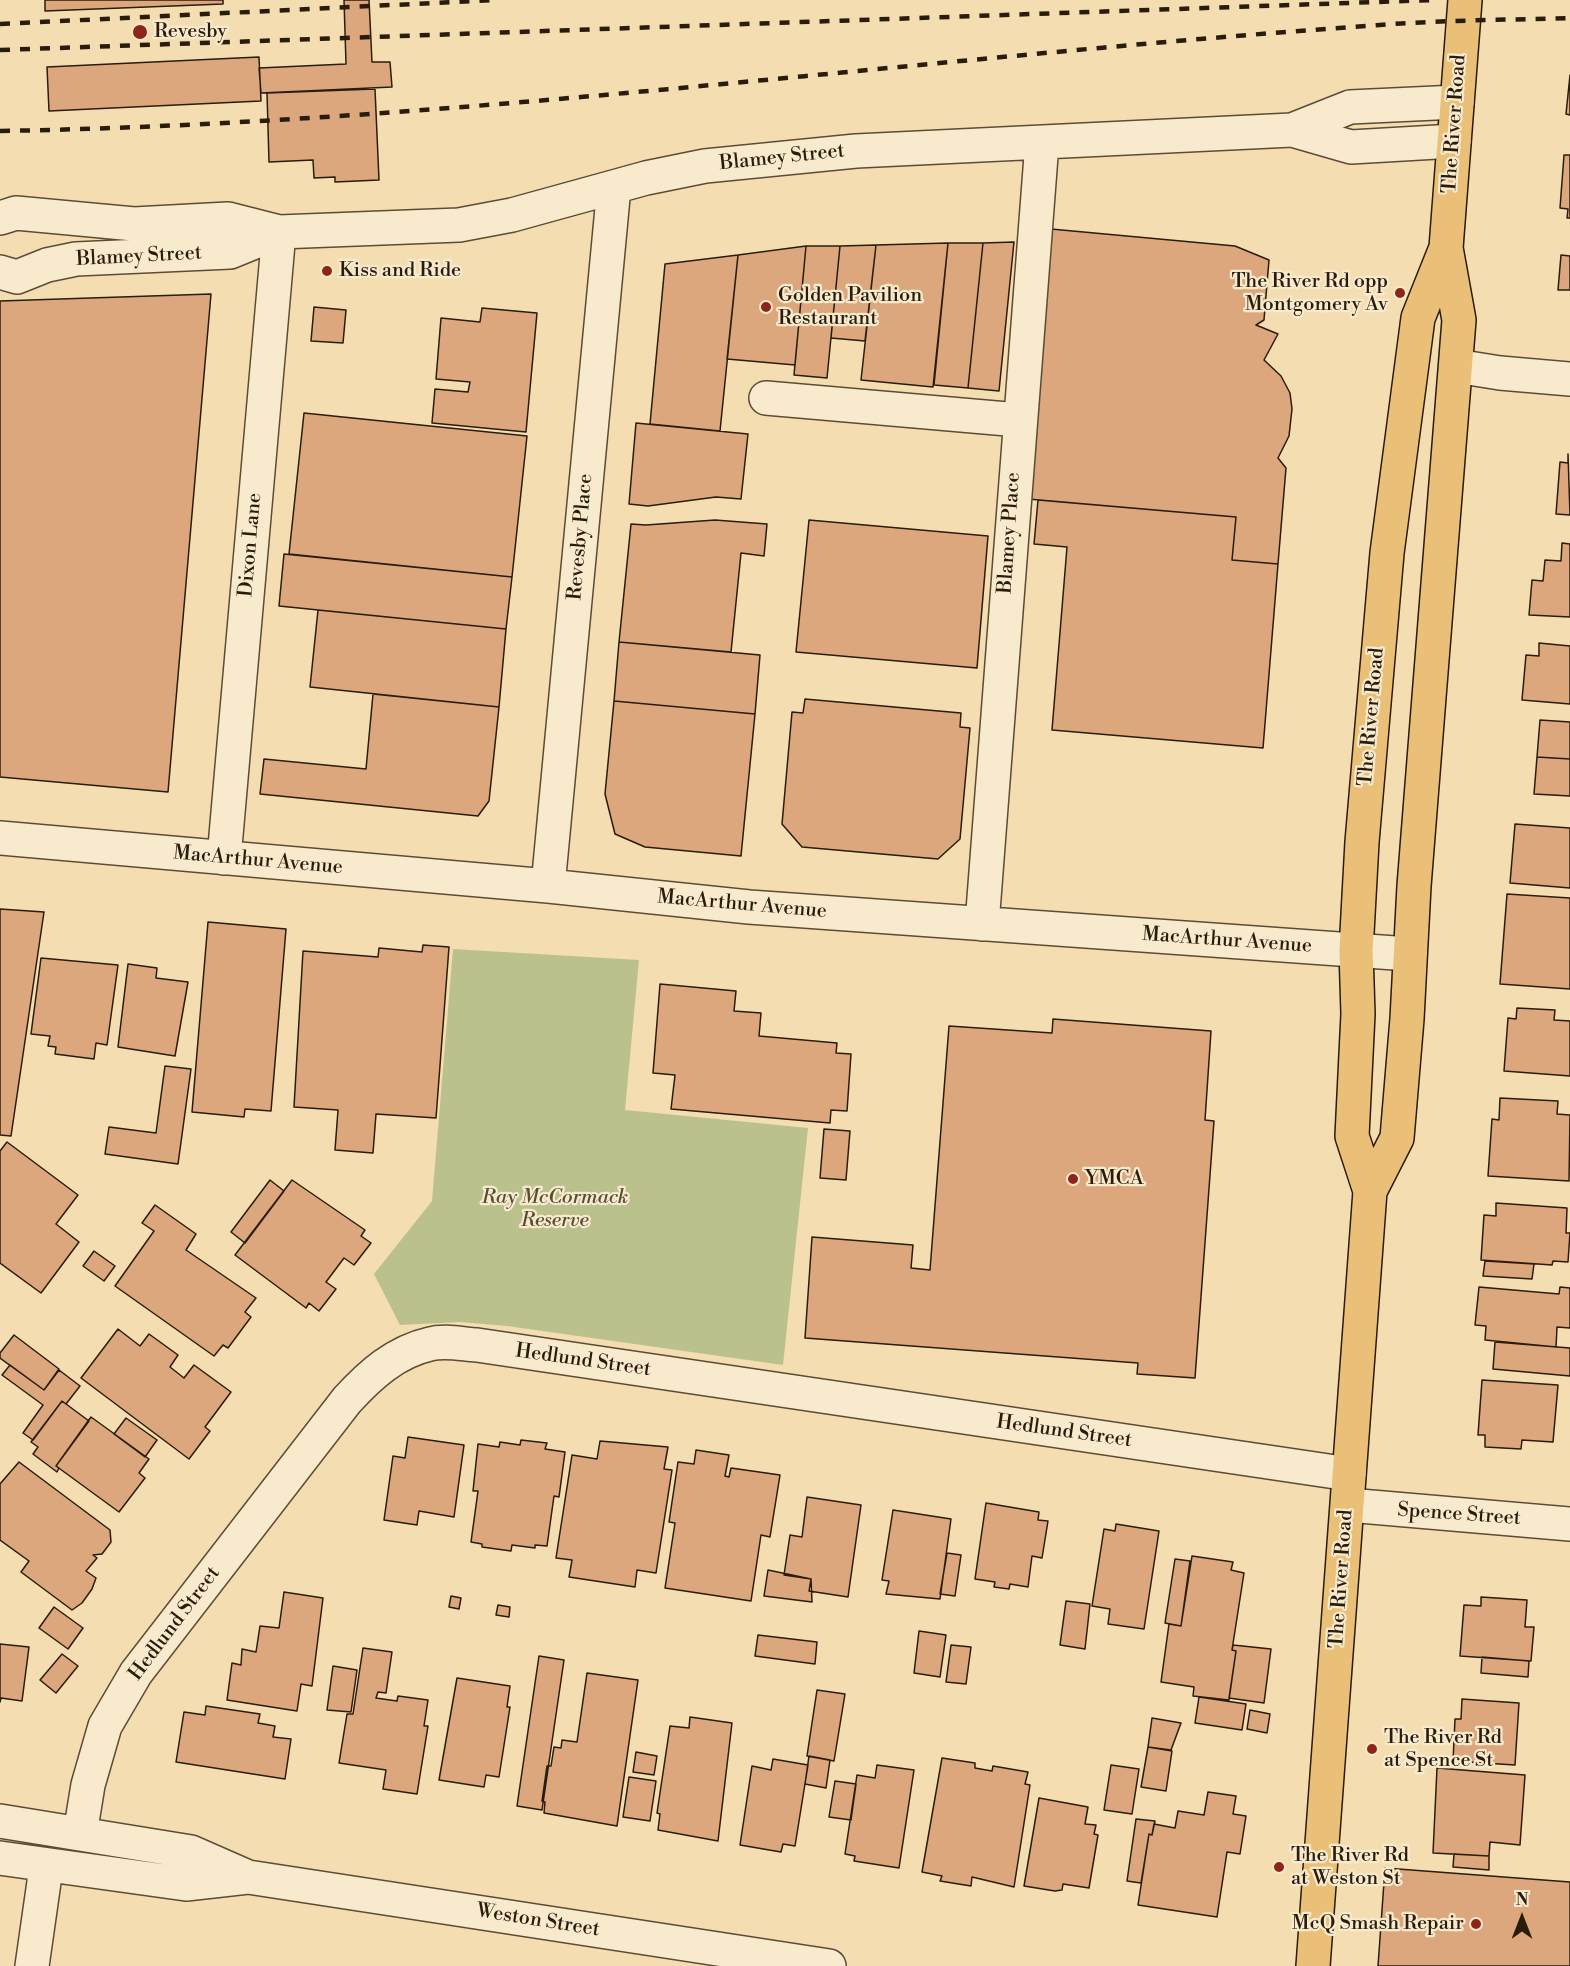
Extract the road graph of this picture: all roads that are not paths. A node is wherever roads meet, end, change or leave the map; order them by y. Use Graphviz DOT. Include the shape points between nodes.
graph roads {
  1 [pos="1465,0"];
  2 [pos="1457,102"];
  3 [pos="1292,130"];
  4 [pos="1454,141"];
  5 [pos="1042,143"];
  6 [pos="614,188"];
  7 [pos="0,218"];
  8 [pos="279,232"];
  9 [pos="1446,248"];
  10 [pos="0,272"];
  11 [pos="1456,366"];
  12 [pos="1570,379"];
  13 [pos="766,398"];
  14 [pos="1019,420"];
  15 [pos="0,838"];
  16 [pos="224,858"];
  17 [pos="548,886"];
  18 [pos="982,924"];
  19 [pos="1356,951"];
  20 [pos="1409,954"];
  21 [pos="1370,1191"];
  22 [pos="1348,1490"];
  23 [pos="1570,1524"];
  24 [pos="0,1821"];
  25 [pos="80,1834"];
  26 [pos="0,1858"];
  27 [pos="44,1865"];
  28 [pos="248,1877"];
  29 [pos="704,1956"];
  30 [pos="32,1966"];
  31 [pos="829,1966"];
  32 [pos="1314,1966"];
  1 -- 2 [label="main road, The River Road"];
  2 -- 3 [label="street, Blamey Street" via="1350,107"];
  2 -- 4 [label="main road, The River Road"];
  3 -- 4 [label="street, Blamey Street" via="1351,147"];
  3 -- 5 [label="street, Blamey Street"];
  4 -- 9 [label="main road, The River Road"];
  5 -- 6 [label="street, Blamey Street" via="856,151 705,166"];
  5 -- 14 [label="street, Blamey Place"];
  6 -- 8 [label="street, Blamey Street" via="459,225"];
  6 -- 17 [label="street, Revesby Place"];
  7 -- 8 [label="street, Blamey Street" via="16,213 134,224 228,219"];
  8 -- 10 [label="street, Blamey Street" via="230,252 76,260 47,265 17,277"];
  8 -- 16 [label="street, Dixon Lane"];
  9 -- 11 [label="main road, The River Road" via="1459,320"];
  9 -- 19 [label="main road, The River Road" via="1418,318 1396,478 1380,627"];
  11 -- 12 [label="street"];
  11 -- 20 [label="main road, The River Road"];
  13 -- 14 [label="street"];
  14 -- 18 [label="street, Blamey Place"];
  15 -- 16 [label="street, MacArthur Avenue"];
  16 -- 17 [label="street, MacArthur Avenue"];
  17 -- 18 [label="street, MacArthur Avenue" via="749,907"];
  18 -- 19 [label="street, MacArthur Avenue"];
  19 -- 20 [label="street, MacArthur Avenue"];
  19 -- 21 [label="main road, The River Road" via="1358,1014 1352,1136"];
  20 -- 21 [label="main road, The River Road" via="1397,1138"];
  21 -- 22 [label="main road, The River Road"];
  22 -- 23 [label="street, Spence Street"];
  22 -- 25 [label="street, Hedlund Street" via="477,1345 431,1343 372,1372 136,1672 105,1726 88,1785"];
  22 -- 32 [label="main road, The River Road"];
  24 -- 25 [label="street, Weston Street"];
  25 -- 28 [label="street, Weston Street" via="191,1851"];
  26 -- 27 [label="street, Weston Street"];
  27 -- 28 [label="street, Weston Street" via="186,1884"];
  27 -- 30 [label="street"];
  28 -- 29 [label="street, Weston Street"];
  29 -- 31 [label="street, Weston Street"];
}
